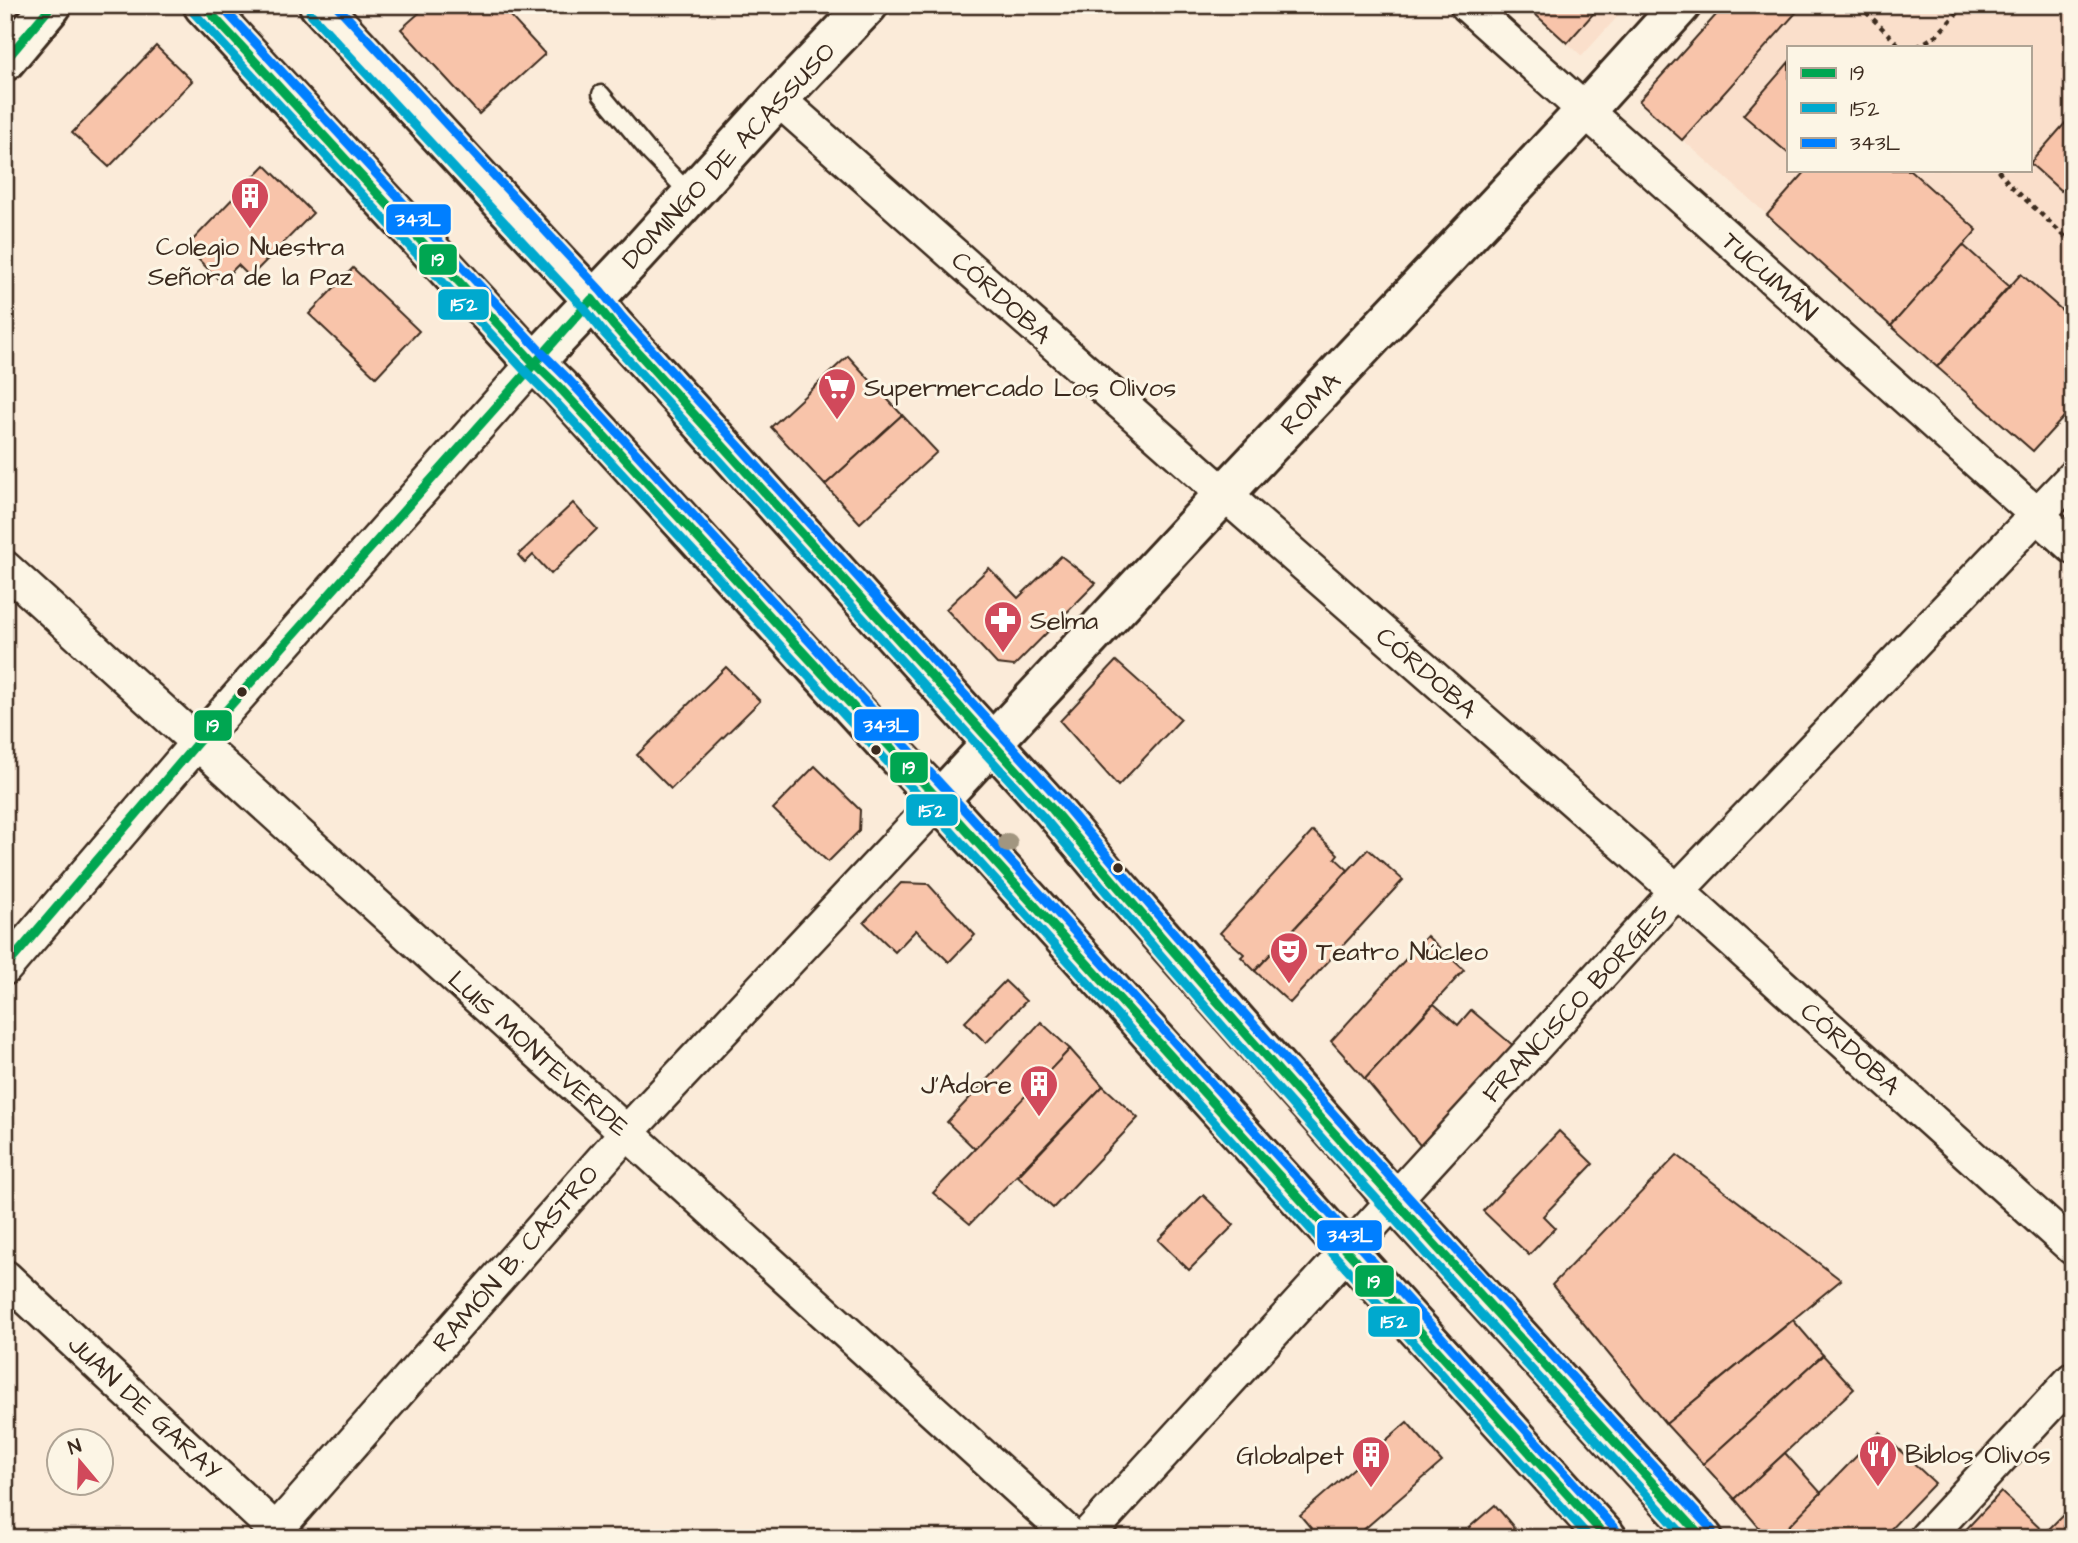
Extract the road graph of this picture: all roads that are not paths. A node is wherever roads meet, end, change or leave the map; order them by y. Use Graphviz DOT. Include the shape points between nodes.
graph roads {
  1 [pos="52,5"];
  2 [pos="203,5"];
  3 [pos="319,5"];
  4 [pos="868,5"];
  5 [pos="1467,5"];
  6 [pos="1681,5"];
  7 [pos="5,61"];
  8 [pos="601,94"];
  9 [pos="778,99"];
  10 [pos="1585,111"];
  11 [pos="691,195"];
  12 [pos="592,299"];
  13 [pos="534,363"];
  14 [pos="2073,477"];
  15 [pos="1224,494"];
  16 [pos="2037,515"];
  17 [pos="2073,547"];
  18 [pos="5,568"];
  19 [pos="198,742"];
  20 [pos="992,742"];
  21 [pos="939,800"];
  22 [pos="1677,891"];
  23 [pos="5,968"];
  24 [pos="626,1132"];
  25 [pos="1394,1200"];
  26 [pos="2073,1248"];
  27 [pos="1347,1252"];
  28 [pos="5,1277"];
  29 [pos="2073,1379"];
  30 [pos="276,1535"];
  31 [pos="1073,1538"];
  32 [pos="1085,1538"];
  33 [pos="1607,1538"];
  34 [pos="1703,1538"];
  35 [pos="1926,1538"];
  1 -- 7 [label="main road"];
  2 -- 13 [label="main road"];
  3 -- 12 [label="main road"];
  4 -- 9 [label="main road, DOMINGO DE ACASSUSO"];
  5 -- 10 [label="street, TUCUMÁN"];
  6 -- 10 [label="main road, ROMA"];
  8 -- 11 [label="lane"];
  9 -- 11 [label="main road, DOMINGO DE ACASSUSO"];
  9 -- 15 [label="street, CÓRDOBA"];
  10 -- 15 [label="main road, ROMA"];
  10 -- 16 [label="street, TUCUMÁN"];
  11 -- 12 [label="main road, DOMINGO DE ACASSUSO"];
  12 -- 13 [label="main road, DOMINGO DE ACASSUSO"];
  12 -- 20 [label="main road"];
  13 -- 19 [label="street, DOMINGO DE ACASSUSO"];
  13 -- 21 [label="main road"];
  14 -- 16 [label="street, FRANCISCO BORGES"];
  15 -- 20 [label="main road, ROMA"];
  15 -- 22 [label="street, CÓRDOBA"];
  16 -- 17 [label="street, TUCUMÁN"];
  16 -- 22 [label="street, FRANCISCO BORGES"];
  18 -- 19 [label="street, LUIS MONTEVERDE"];
  19 -- 23 [label="street, DOMINGO DE ACASSUSO"];
  19 -- 24 [label="street, LUIS MONTEVERDE"];
  20 -- 21 [label="main road, ROMA"];
  20 -- 25 [label="main road"];
  21 -- 24 [label="street, RAMÓN B. CASTRO"];
  21 -- 27 [label="main road"];
  22 -- 25 [label="street, FRANCISCO BORGES"];
  22 -- 26 [label="street, CÓRDOBA"];
  24 -- 30 [label="street, RAMÓN B. CASTRO"];
  24 -- 31 [label="street, LUIS MONTEVERDE"];
  25 -- 27 [label="street, FRANCISCO BORGES"];
  25 -- 34 [label="main road"];
  27 -- 32 [label="street, FRANCISCO BORGES"];
  27 -- 33 [label="main road"];
  28 -- 30 [label="street, JUAN DE GARAY"];
  29 -- 35 [label="street"];
}
